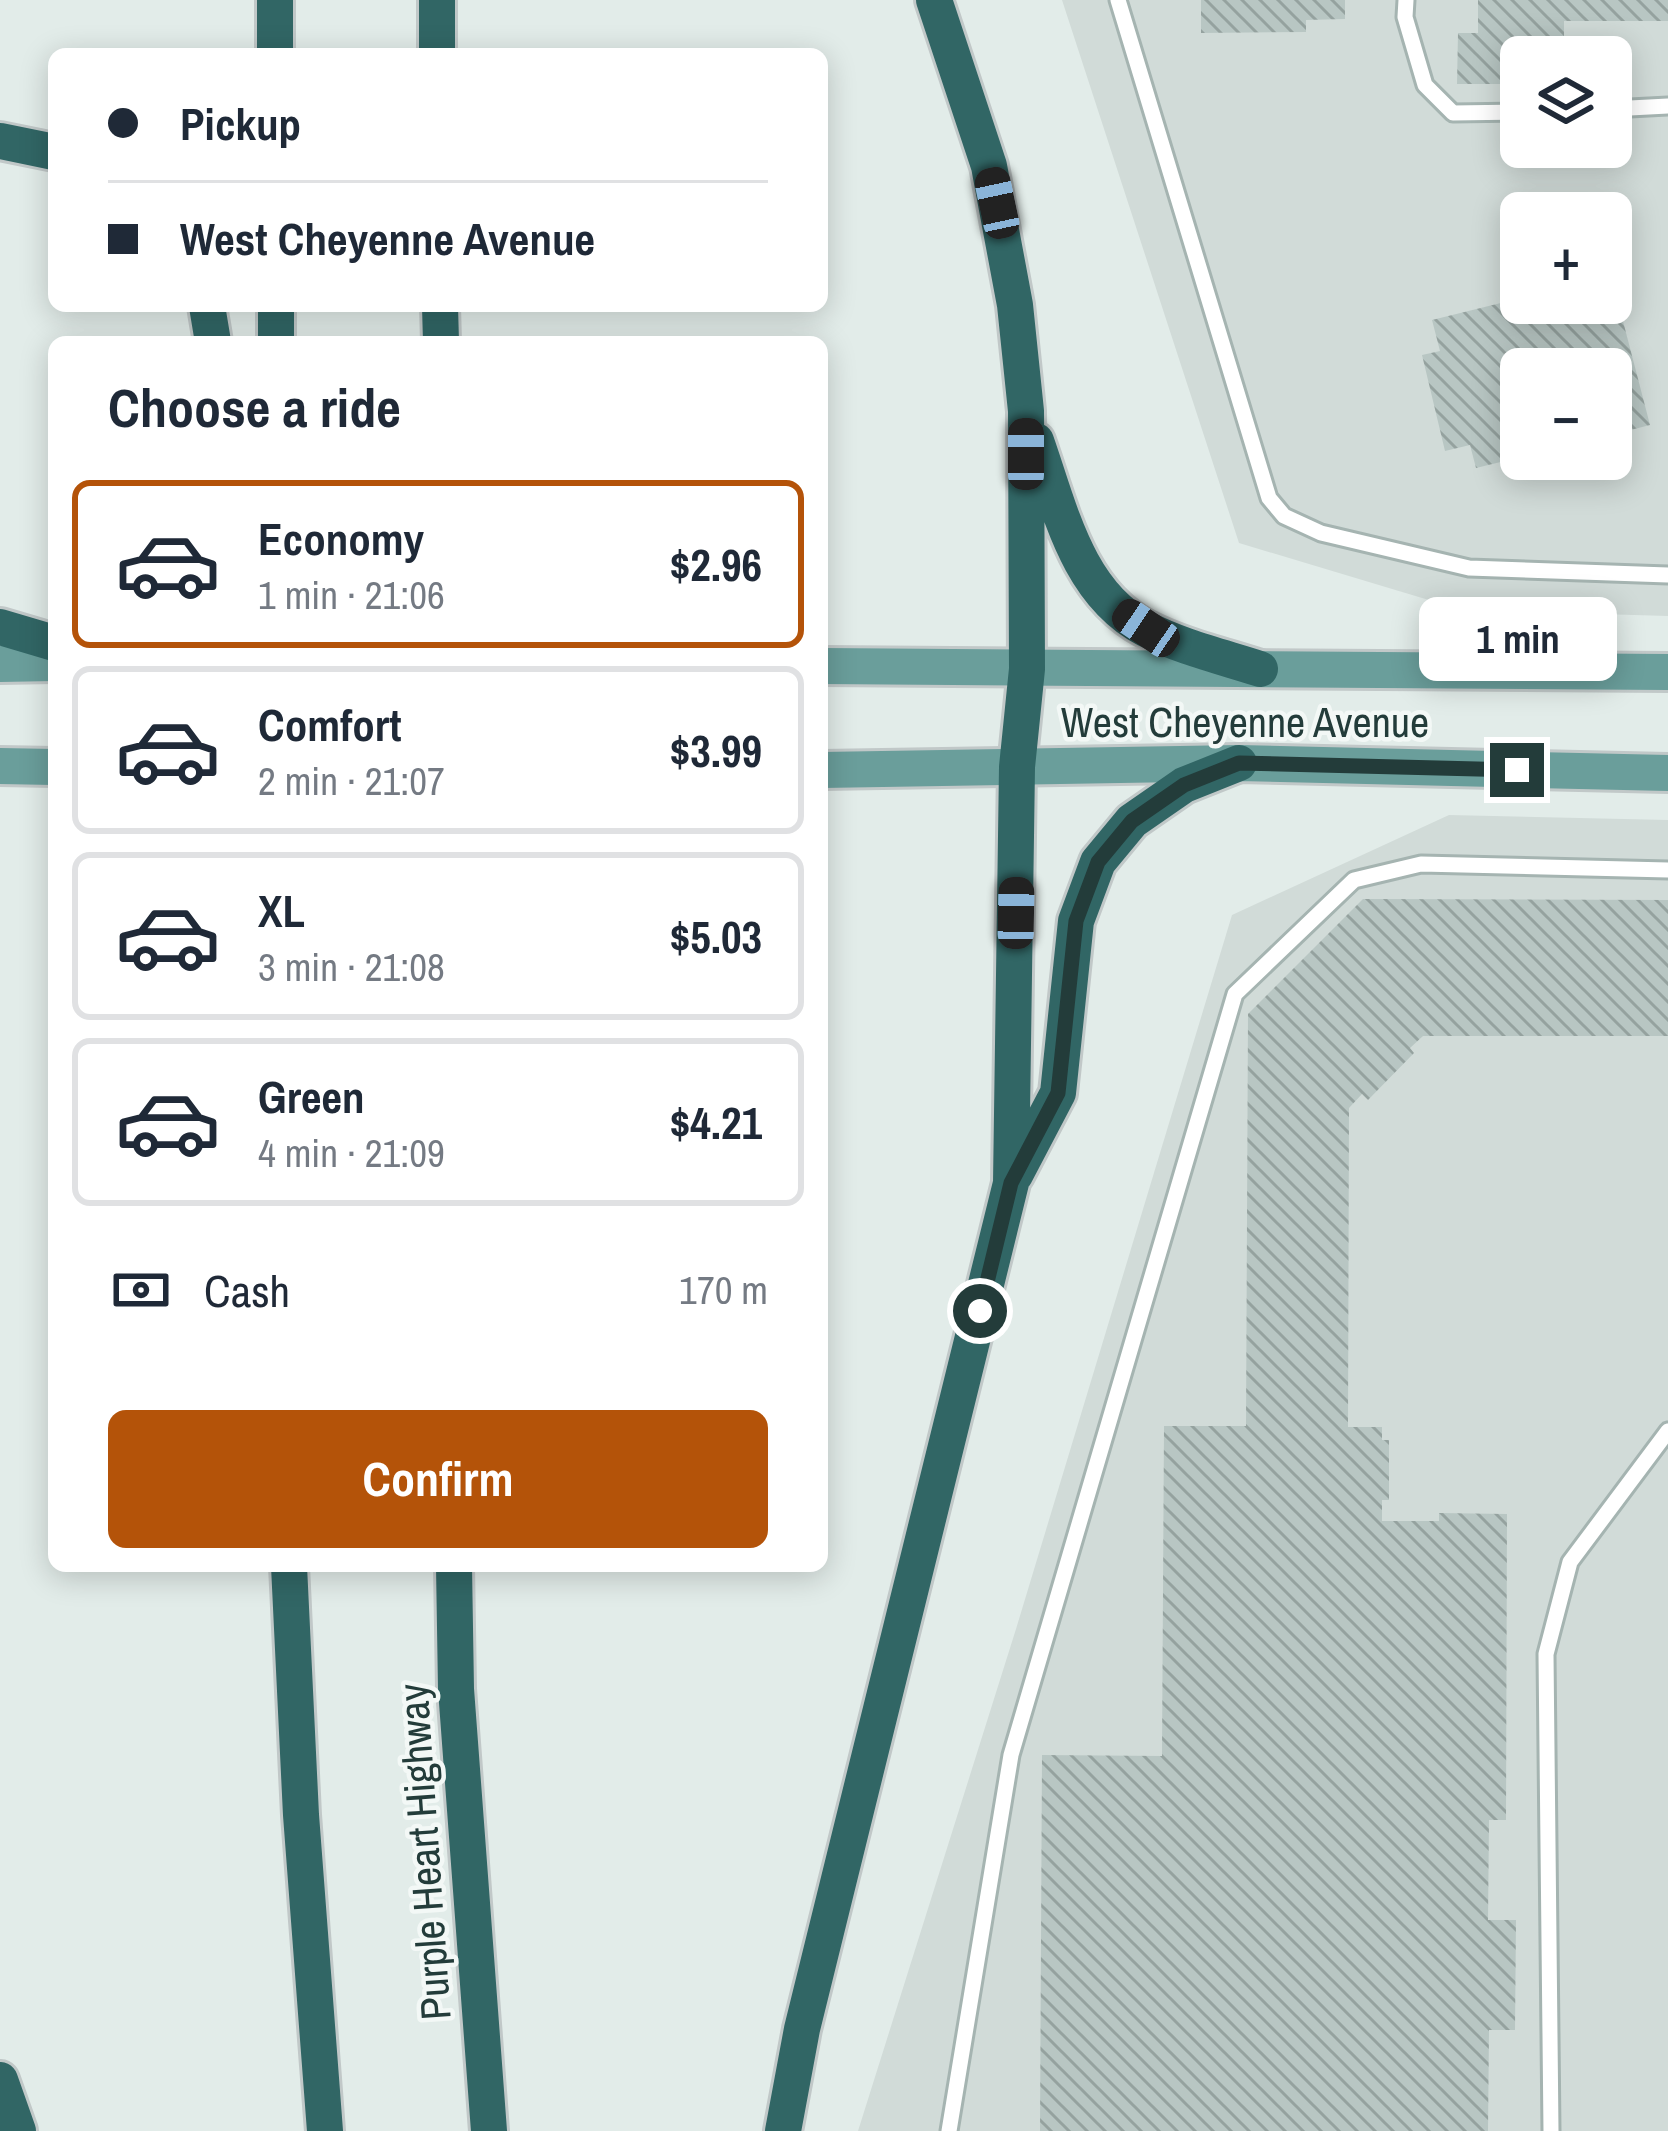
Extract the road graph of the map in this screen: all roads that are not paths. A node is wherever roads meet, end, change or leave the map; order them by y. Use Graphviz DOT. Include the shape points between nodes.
graph roads {
  1 [pos="275,0"];
  2 [pos="437,0"];
  3 [pos="934,0"];
  4 [pos="1118,0"];
  5 [pos="1406,0"];
  6 [pos="275,48"];
  7 [pos="437,48"];
  8 [pos="1668,106"];
  9 [pos="1632,109"];
  10 [pos="1500,112"];
  11 [pos="0,141"];
  12 [pos="48,151"];
  13 [pos="1026,412"];
  14 [pos="1668,575"];
  15 [pos="0,627"];
  16 [pos="48,641"];
  17 [pos="48,663"];
  18 [pos="0,664"];
  19 [pos="828,667"];
  20 [pos="1028,670"];
  21 [pos="1260,670"];
  22 [pos="1668,672"];
  23 [pos="1239,763"];
  24 [pos="0,766"];
  25 [pos="48,767"];
  26 [pos="1018,767"];
  27 [pos="828,770"];
  28 [pos="1668,773"];
  29 [pos="1668,870"];
  30 [pos="1011,1183"];
  31 [pos="1668,1431"];
  32 [pos="289,1572"];
  33 [pos="454,1572"];
  34 [pos="0,2080"];
  35 [pos="18,2131"];
  36 [pos="325,2131"];
  37 [pos="489,2131"];
  38 [pos="783,2131"];
  39 [pos="949,2131"];
  40 [pos="1551,2131"];
  1 -- 6 [label="highway"];
  2 -- 7 [label="highway"];
  3 -- 13 [label="highway" via="989,166"];
  4 -- 14 [label="lane" via="1269,498 1284,516 1321,533 1469,568"];
  5 -- 10 [label="lane" via="1425,86 1454,113"];
  8 -- 9 [label="lane"];
  11 -- 12 [label="highway"];
  13 -- 20 [label="highway"];
  13 -- 21 [label="highway" via="1079,560 1108,600 1146,628"];
  15 -- 16 [label="highway"];
  17 -- 18 [label="main road"];
  19 -- 20 [label="main road, West Cheyenne Avenue"];
  20 -- 21 [label="main road, West Cheyenne Avenue"];
  20 -- 26 [label="highway"];
  21 -- 22 [label="main road, West Cheyenne Avenue"];
  23 -- 26 [label="main road, West Cheyenne Avenue"];
  23 -- 28 [label="main road, West Cheyenne Avenue"];
  23 -- 30 [label="highway" via="1184,785 1132,821 1098,862 1076,921 1058,1093"];
  24 -- 25 [label="main road"];
  26 -- 27 [label="main road, West Cheyenne Avenue"];
  26 -- 30 [label="highway"];
  29 -- 39 [label="lane" via="1421,864 1354,880 1235,994 1011,1755"];
  30 -- 38 [label="highway"];
  31 -- 40 [label="lane" via="1570,1562 1546,1654"];
  32 -- 36 [label="highway"];
  33 -- 37 [label="highway, Purple Heart Highway"];
  34 -- 35 [label="highway"];
}
